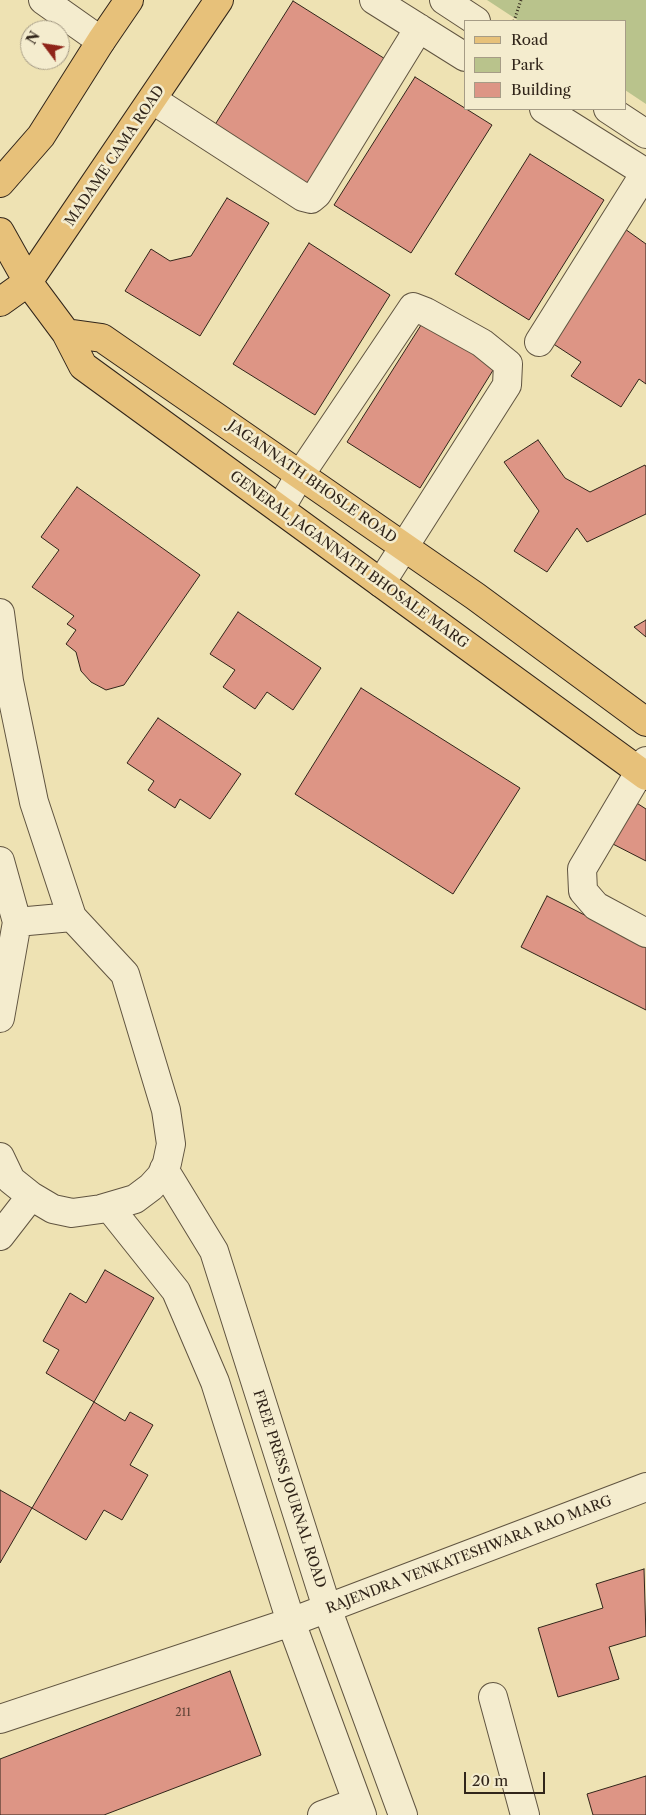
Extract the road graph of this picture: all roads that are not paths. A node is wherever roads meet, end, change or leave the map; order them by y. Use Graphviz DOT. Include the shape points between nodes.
graph roads {
  1 [pos="43,0"];
  2 [pos="129,0"];
  3 [pos="219,0"];
  4 [pos="374,0"];
  5 [pos="444,0"];
  6 [pos="474,20"];
  7 [pos="419,28"];
  8 [pos="101,41"];
  9 [pos="463,56"];
  10 [pos="152,100"];
  11 [pos="546,110"];
  12 [pos="610,110"];
  13 [pos="646,134"];
  14 [pos="646,173"];
  15 [pos="0,183"];
  16 [pos="0,232"];
  17 [pos="28,282"];
  18 [pos="0,302"];
  19 [pos="66,333"];
  20 [pos="539,342"];
  21 [pos="300,474"];
  22 [pos="280,510"];
  23 [pos="404,547"];
  24 [pos="380,583"];
  25 [pos="0,613"];
  26 [pos="646,722"];
  27 [pos="644,770"];
  28 [pos="0,861"];
  29 [pos="72,917"];
  30 [pos="17,922"];
  31 [pos="646,933"];
  32 [pos="0,1018"];
  33 [pos="0,1157"];
  34 [pos="164,1169"];
  35 [pos="31,1196"];
  36 [pos="109,1207"];
  37 [pos="0,1236"];
  38 [pos="646,1487"];
  39 [pos="327,1608"];
  40 [pos="291,1622"];
  41 [pos="493,1697"];
  42 [pos="0,1719"];
  43 [pos="359,1809"];
  44 [pos="322,1815"];
  45 [pos="403,1815"];
  46 [pos="525,1815"];
  1 -- 8 [label="street"];
  2 -- 8 [label="main road"];
  3 -- 10 [label="main road, MADAME CAMA ROAD"];
  4 -- 7 [label="street"];
  5 -- 6 [label="street"];
  7 -- 9 [label="street"];
  7 -- 10 [label="street" via="311,199 303,197"];
  8 -- 15 [label="main road" via="41,136"];
  10 -- 17 [label="main road, MADAME CAMA ROAD"];
  11 -- 14 [label="street"];
  12 -- 13 [label="street"];
  14 -- 20 [label="street"];
  16 -- 17 [label="main road"];
  17 -- 18 [label="main road, MADAME CAMA ROAD"];
  17 -- 19 [label="main road"];
  19 -- 21 [label="main road, JAGANNATH BHOSLE ROAD" via="102,338"];
  19 -- 22 [label="main road, GENERAL JAGANNATH BHOSALE MARG" via="83,366"];
  21 -- 22 [label="street"];
  21 -- 23 [label="main road, JAGANNATH BHOSLE ROAD"];
  21 -- 23 [label="street" via="413,307 482,344 508,364 507,385"];
  22 -- 24 [label="main road, GENERAL JAGANNATH BHOSALE MARG"];
  23 -- 24 [label="street"];
  23 -- 26 [label="main road, JAGANNATH BHOSLE ROAD"];
  24 -- 27 [label="main road, GENERAL JAGANNATH BHOSALE MARG"];
  25 -- 29 [label="street" via="9,681 34,802"];
  27 -- 31 [label="street" via="582,869 583,891 596,906"];
  28 -- 30 [label="street"];
  29 -- 30 [label="street"];
  29 -- 34 [label="street" via="125,974 166,1110 171,1144"];
  30 -- 32 [label="street"];
  33 -- 35 [label="street" via="11,1180"];
  34 -- 36 [label="street" via="151,1187 135,1199"];
  34 -- 39 [label="street, FREE PRESS JOURNAL ROAD" via="214,1251"];
  35 -- 36 [label="street" via="53,1209 72,1213"];
  35 -- 37 [label="street"];
  36 -- 40 [label="street" via="176,1291 215,1382"];
  38 -- 39 [label="street, RAJENDRA VENKATESHWARA RAO MARG"];
  39 -- 40 [label="street, RAJENDRA VENKATESHWARA RAO MARG"];
  39 -- 45 [label="street, FREE PRESS JOURNAL ROAD"];
  40 -- 42 [label="street, RAJENDRA VENKATESHWARA RAO MARG"];
  40 -- 43 [label="street"];
  41 -- 46 [label="street"];
  43 -- 44 [label="street"];
}
